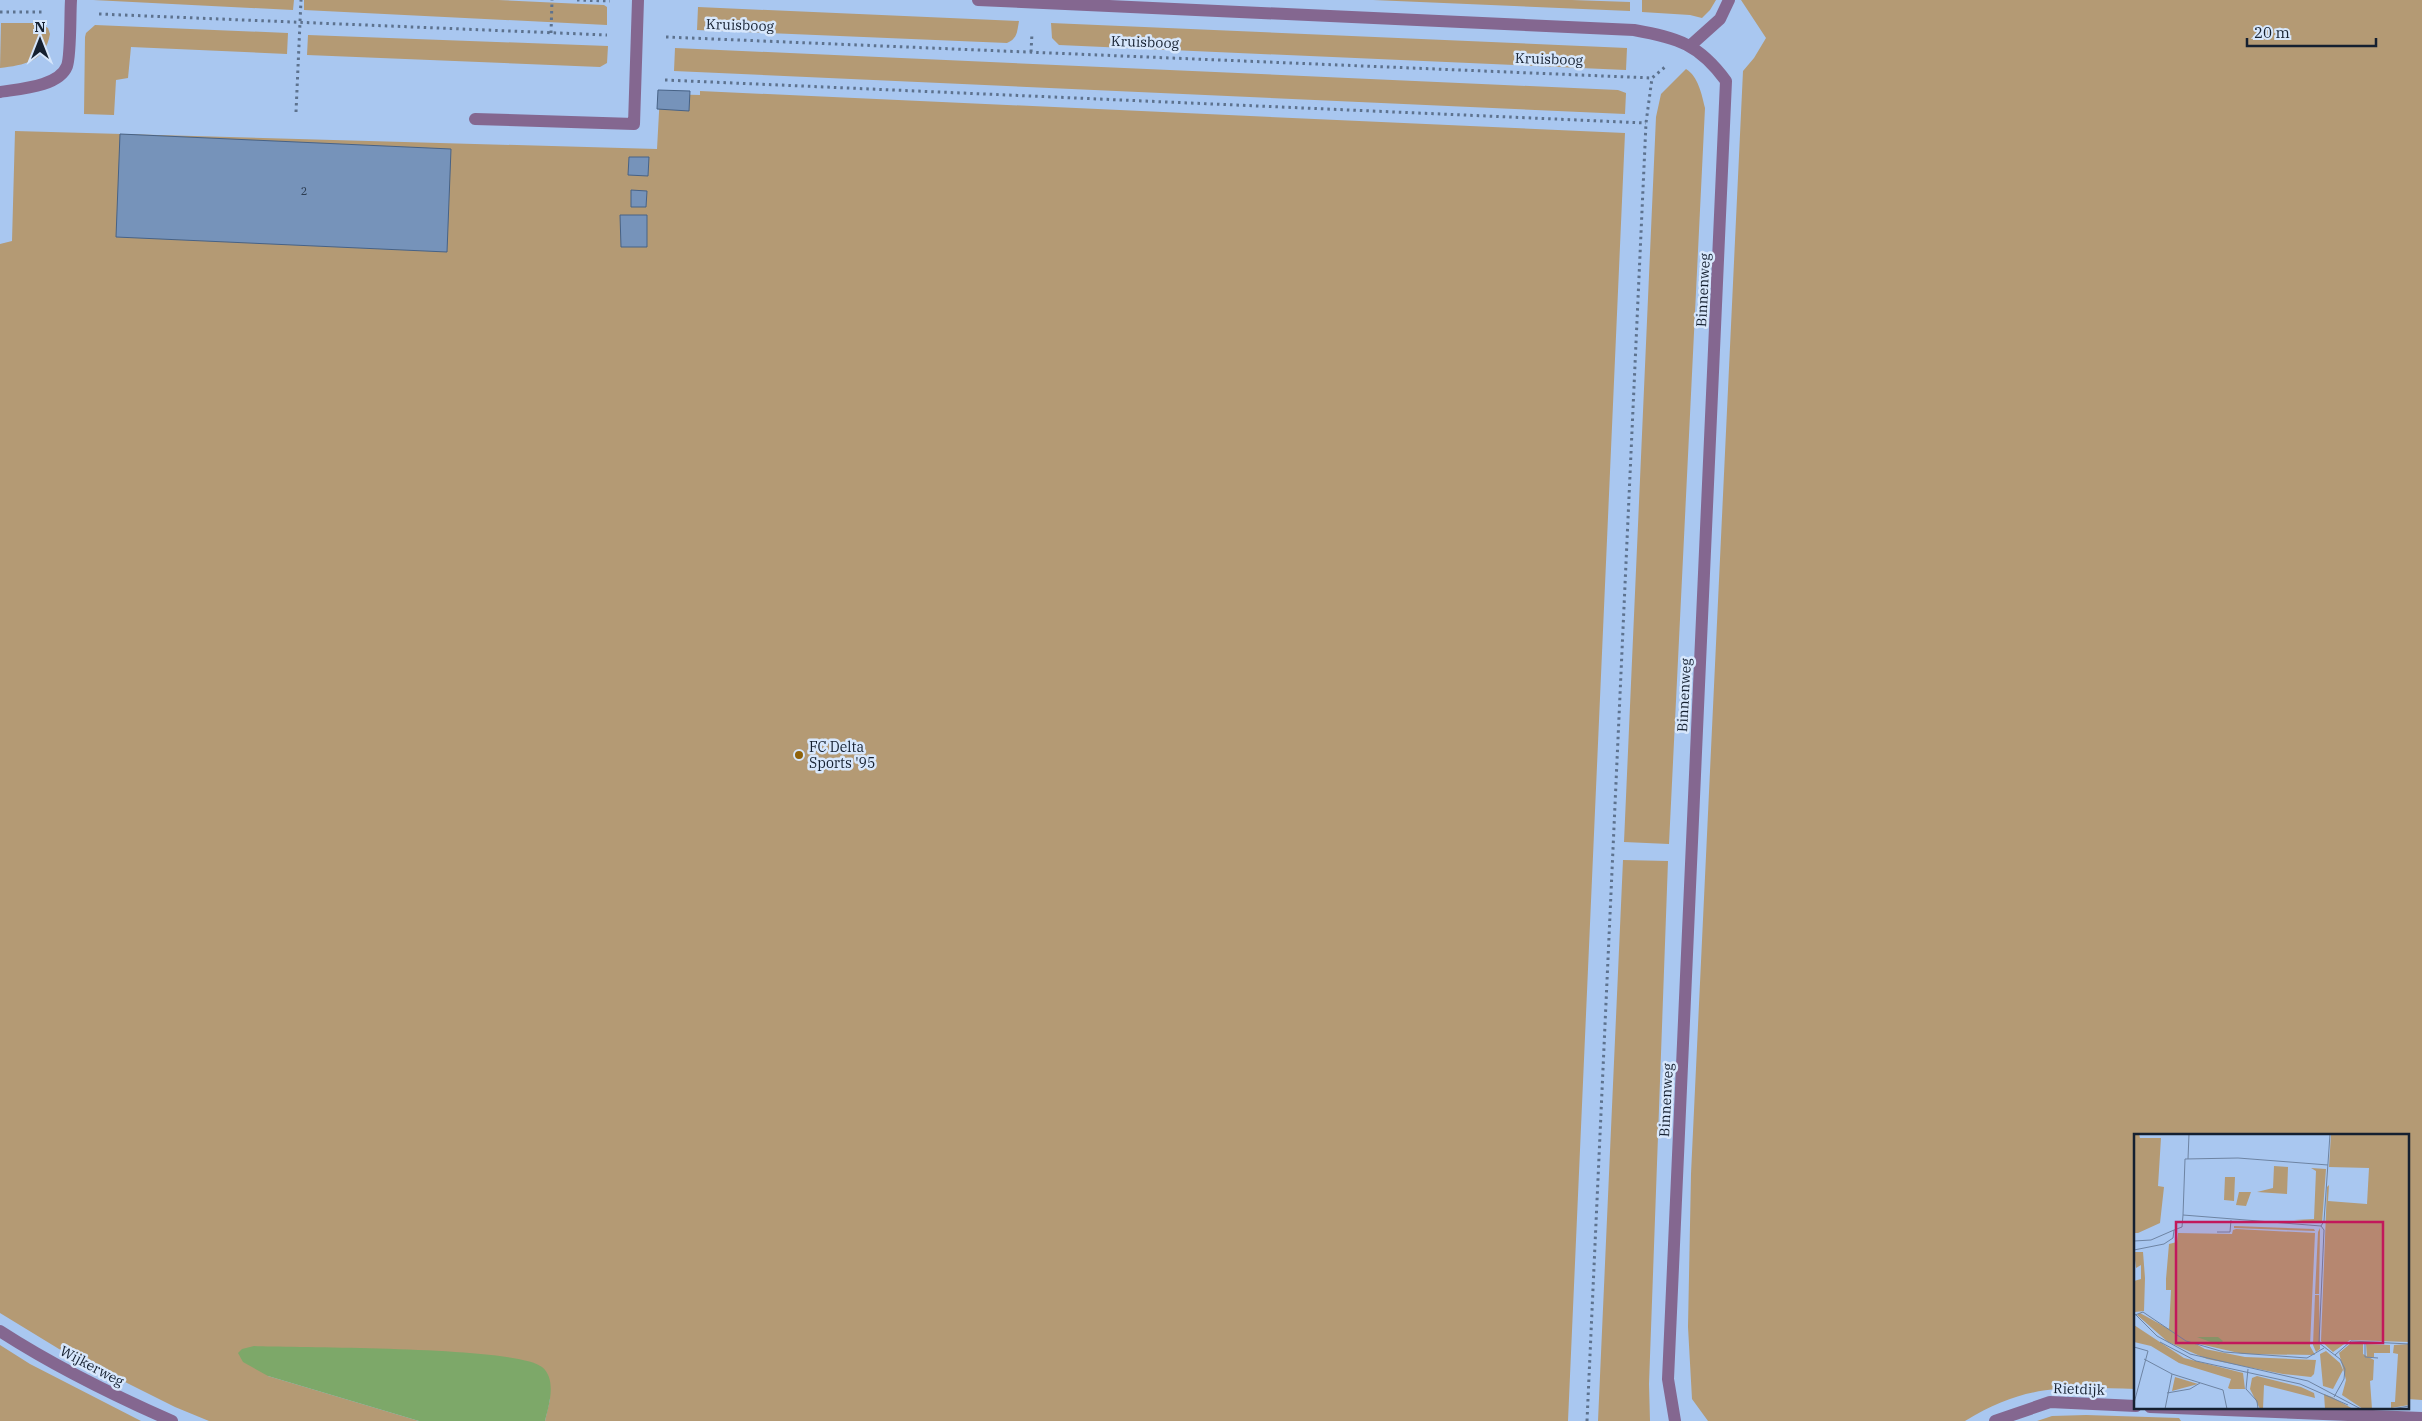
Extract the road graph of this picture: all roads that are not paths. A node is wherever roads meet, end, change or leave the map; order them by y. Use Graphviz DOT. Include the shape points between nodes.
graph roads {
  1 [pos="638,0"];
  2 [pos="978,0"];
  3 [pos="1729,0"];
  4 [pos="71,6"];
  5 [pos="1690,46"];
  6 [pos="0,92"];
  7 [pos="475,119"];
  8 [pos="0,1331"];
  9 [pos="2134,1406"];
  10 [pos="2156,1408"];
  11 [pos="2205,1416"];
  12 [pos="2422,1418"];
  13 [pos="172,1421"];
  14 [pos="1675,1421"];
  15 [pos="1995,1421"];
  1 -- 7 [label="street" via="634,124"];
  2 -- 5 [label="street" via="1634,30 1665,36"];
  3 -- 5 [label="street" via="1720,19"];
  4 -- 6 [label="street" via="66,67 56,79"];
  5 -- 14 [label="street, Binnenweg" via="1711,61 1726,81 1726,101 1668,1379"];
  8 -- 13 [label="street, Wijkerweg" via="116,1396"];
  9 -- 15 [label="street, Rietdijk" via="2050,1402"];
  10 -- 11 [label="street"];
  11 -- 12 [label="street"];
}
